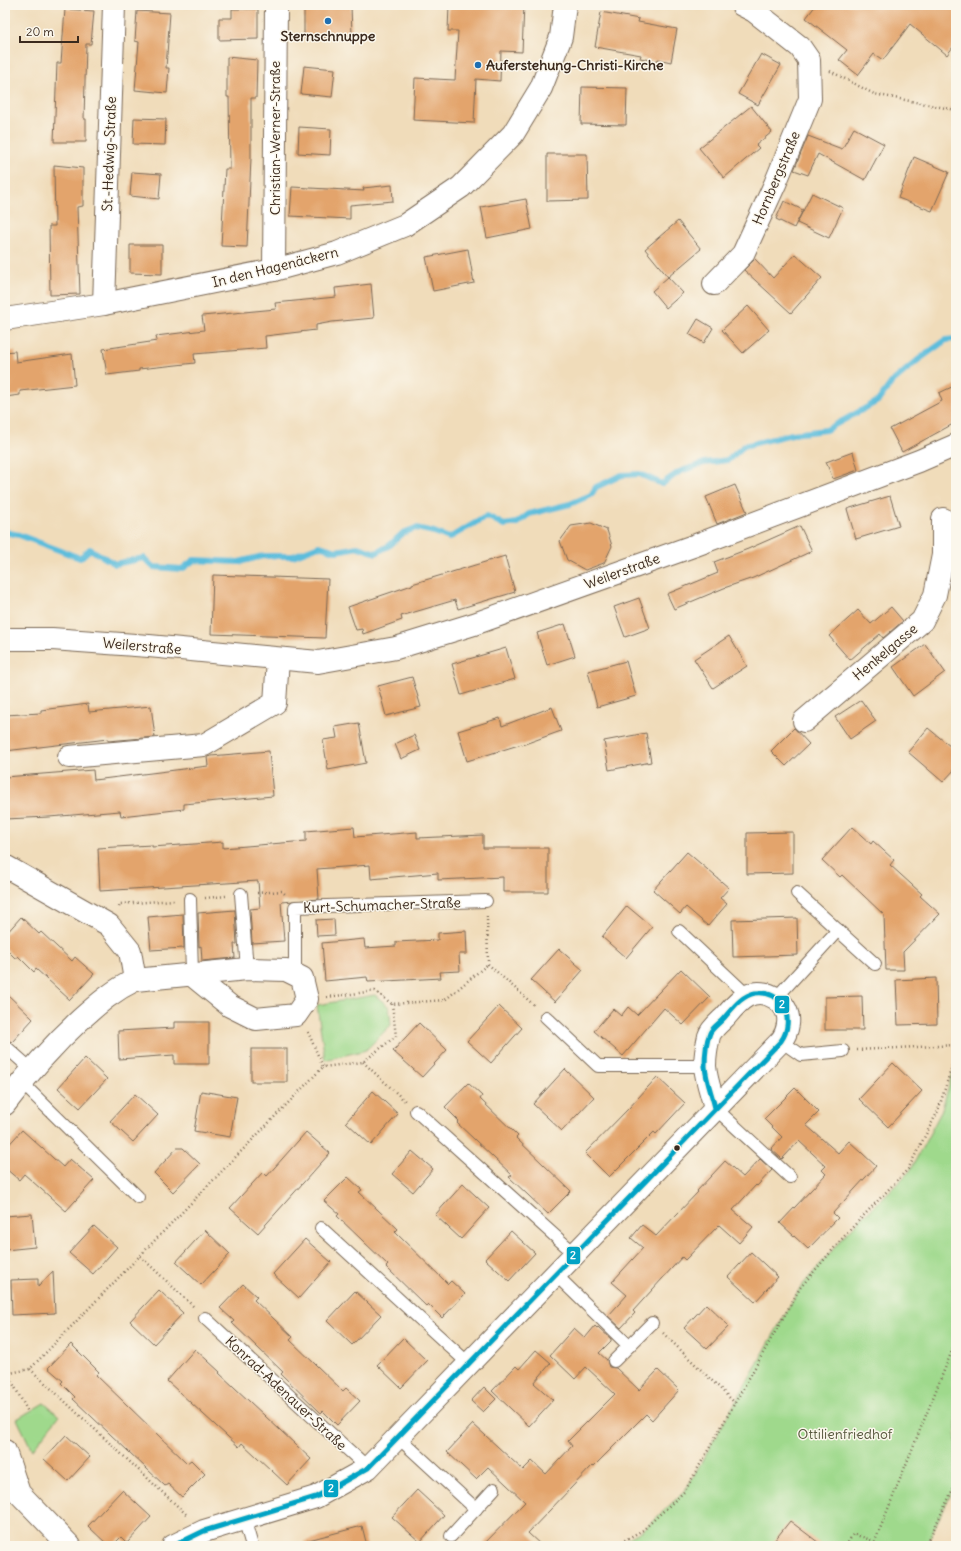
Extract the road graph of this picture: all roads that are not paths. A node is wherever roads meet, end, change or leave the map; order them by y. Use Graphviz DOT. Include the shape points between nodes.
graph roads {
  1 [pos="114,5"];
  2 [pos="276,5"];
  3 [pos="565,5"];
  4 [pos="753,7"];
  5 [pos="274,270"];
  6 [pos="714,284"];
  7 [pos="104,304"];
  8 [pos="5,319"];
  9 [pos="956,445"];
  10 [pos="943,519"];
  11 [pos="5,640"];
  12 [pos="278,659"];
  13 [pos="804,720"];
  14 [pos="69,757"];
  15 [pos="5,866"];
  16 [pos="797,893"];
  17 [pos="241,894"];
  18 [pos="190,899"];
  19 [pos="486,901"];
  20 [pos="838,930"];
  21 [pos="678,932"];
  22 [pos="875,964"];
  23 [pos="247,969"];
  24 [pos="295,974"];
  25 [pos="192,975"];
  26 [pos="135,980"];
  27 [pos="748,996"];
  28 [pos="776,998"];
  29 [pos="546,1017"];
  30 [pos="781,1041"];
  31 [pos="5,1046"];
  32 [pos="842,1051"];
  33 [pos="705,1066"];
  34 [pos="27,1076"];
  35 [pos="5,1104"];
  36 [pos="715,1108"];
  37 [pos="416,1111"];
  38 [pos="790,1177"];
  39 [pos="138,1197"];
  40 [pos="321,1228"];
  41 [pos="575,1254"];
  42 [pos="556,1274"];
  43 [pos="205,1318"];
  44 [pos="652,1323"];
  45 [pos="629,1346"];
  46 [pos="614,1361"];
  47 [pos="469,1364"];
  48 [pos="398,1437"];
  49 [pos="5,1451"];
  50 [pos="368,1468"];
  51 [pos="494,1489"];
  52 [pos="476,1509"];
  53 [pos="244,1518"];
  54 [pos="451,1536"];
  55 [pos="70,1546"];
  56 [pos="173,1546"];
  57 [pos="252,1546"];
  1 -- 7 [label="street, St.-Hedwig-Straße"];
  2 -- 5 [label="street, Christian-Werner-Straße"];
  3 -- 5 [label="street, In den Hagenäckern" via="561,37 541,88 513,134 461,188 406,225 337,253"];
  4 -- 6 [label="street, Hornbergstraße" via="800,47 809,60 810,99 743,254"];
  5 -- 7 [label="street, In den Hagenäckern"];
  7 -- 8 [label="street, In den Hagenäckern"];
  9 -- 12 [label="street, Weilerstraße" via="696,545 474,624 396,648 318,662"];
  10 -- 13 [label="street, Henkelgasse" via="943,555 938,582 935,595 922,621"];
  11 -- 12 [label="street, Weilerstraße" via="52,639"];
  12 -- 14 [label="street" via="275,703 204,745"];
  15 -- 26 [label="street" via="109,924 130,951"];
  16 -- 20 [label="lane"];
  17 -- 23 [label="lane"];
  18 -- 25 [label="lane"];
  19 -- 24 [label="lane, Kurt-Schumacher-Straße" via="295,907"];
  20 -- 22 [label="lane"];
  20 -- 28 [label="lane"];
  21 -- 27 [label="lane"];
  23 -- 24 [label="street" via="286,970"];
  23 -- 25 [label="street"];
  24 -- 25 [label="street" via="302,978 302,1007 256,1019 230,1006"];
  25 -- 26 [label="street"];
  26 -- 34 [label="street" via="100,1002 62,1037"];
  27 -- 28 [label="street" via="757,993"];
  27 -- 33 [label="street" via="740,1001 709,1034"];
  28 -- 30 [label="street" via="783,1004 789,1023 787,1033"];
  29 -- 33 [label="lane" via="598,1066"];
  30 -- 32 [label="lane" via="801,1055"];
  30 -- 36 [label="street"];
  31 -- 34 [label="lane"];
  33 -- 36 [label="street"];
  34 -- 35 [label="street"];
  34 -- 39 [label="lane"];
  36 -- 38 [label="lane"];
  36 -- 41 [label="street"];
  37 -- 41 [label="lane"];
  40 -- 47 [label="lane"];
  41 -- 42 [label="street"];
  42 -- 45 [label="lane"];
  42 -- 47 [label="street"];
  43 -- 50 [label="lane, Konrad-Adenauer-Straße"];
  44 -- 45 [label="lane"];
  45 -- 46 [label="lane"];
  47 -- 48 [label="street"];
  48 -- 50 [label="street"];
  48 -- 52 [label="lane"];
  49 -- 55 [label="street" via="19,1493"];
  50 -- 53 [label="street" via="316,1497"];
  51 -- 52 [label="lane"];
  52 -- 54 [label="lane"];
  53 -- 56 [label="street" via="204,1531"];
  53 -- 57 [label="lane"];
}
